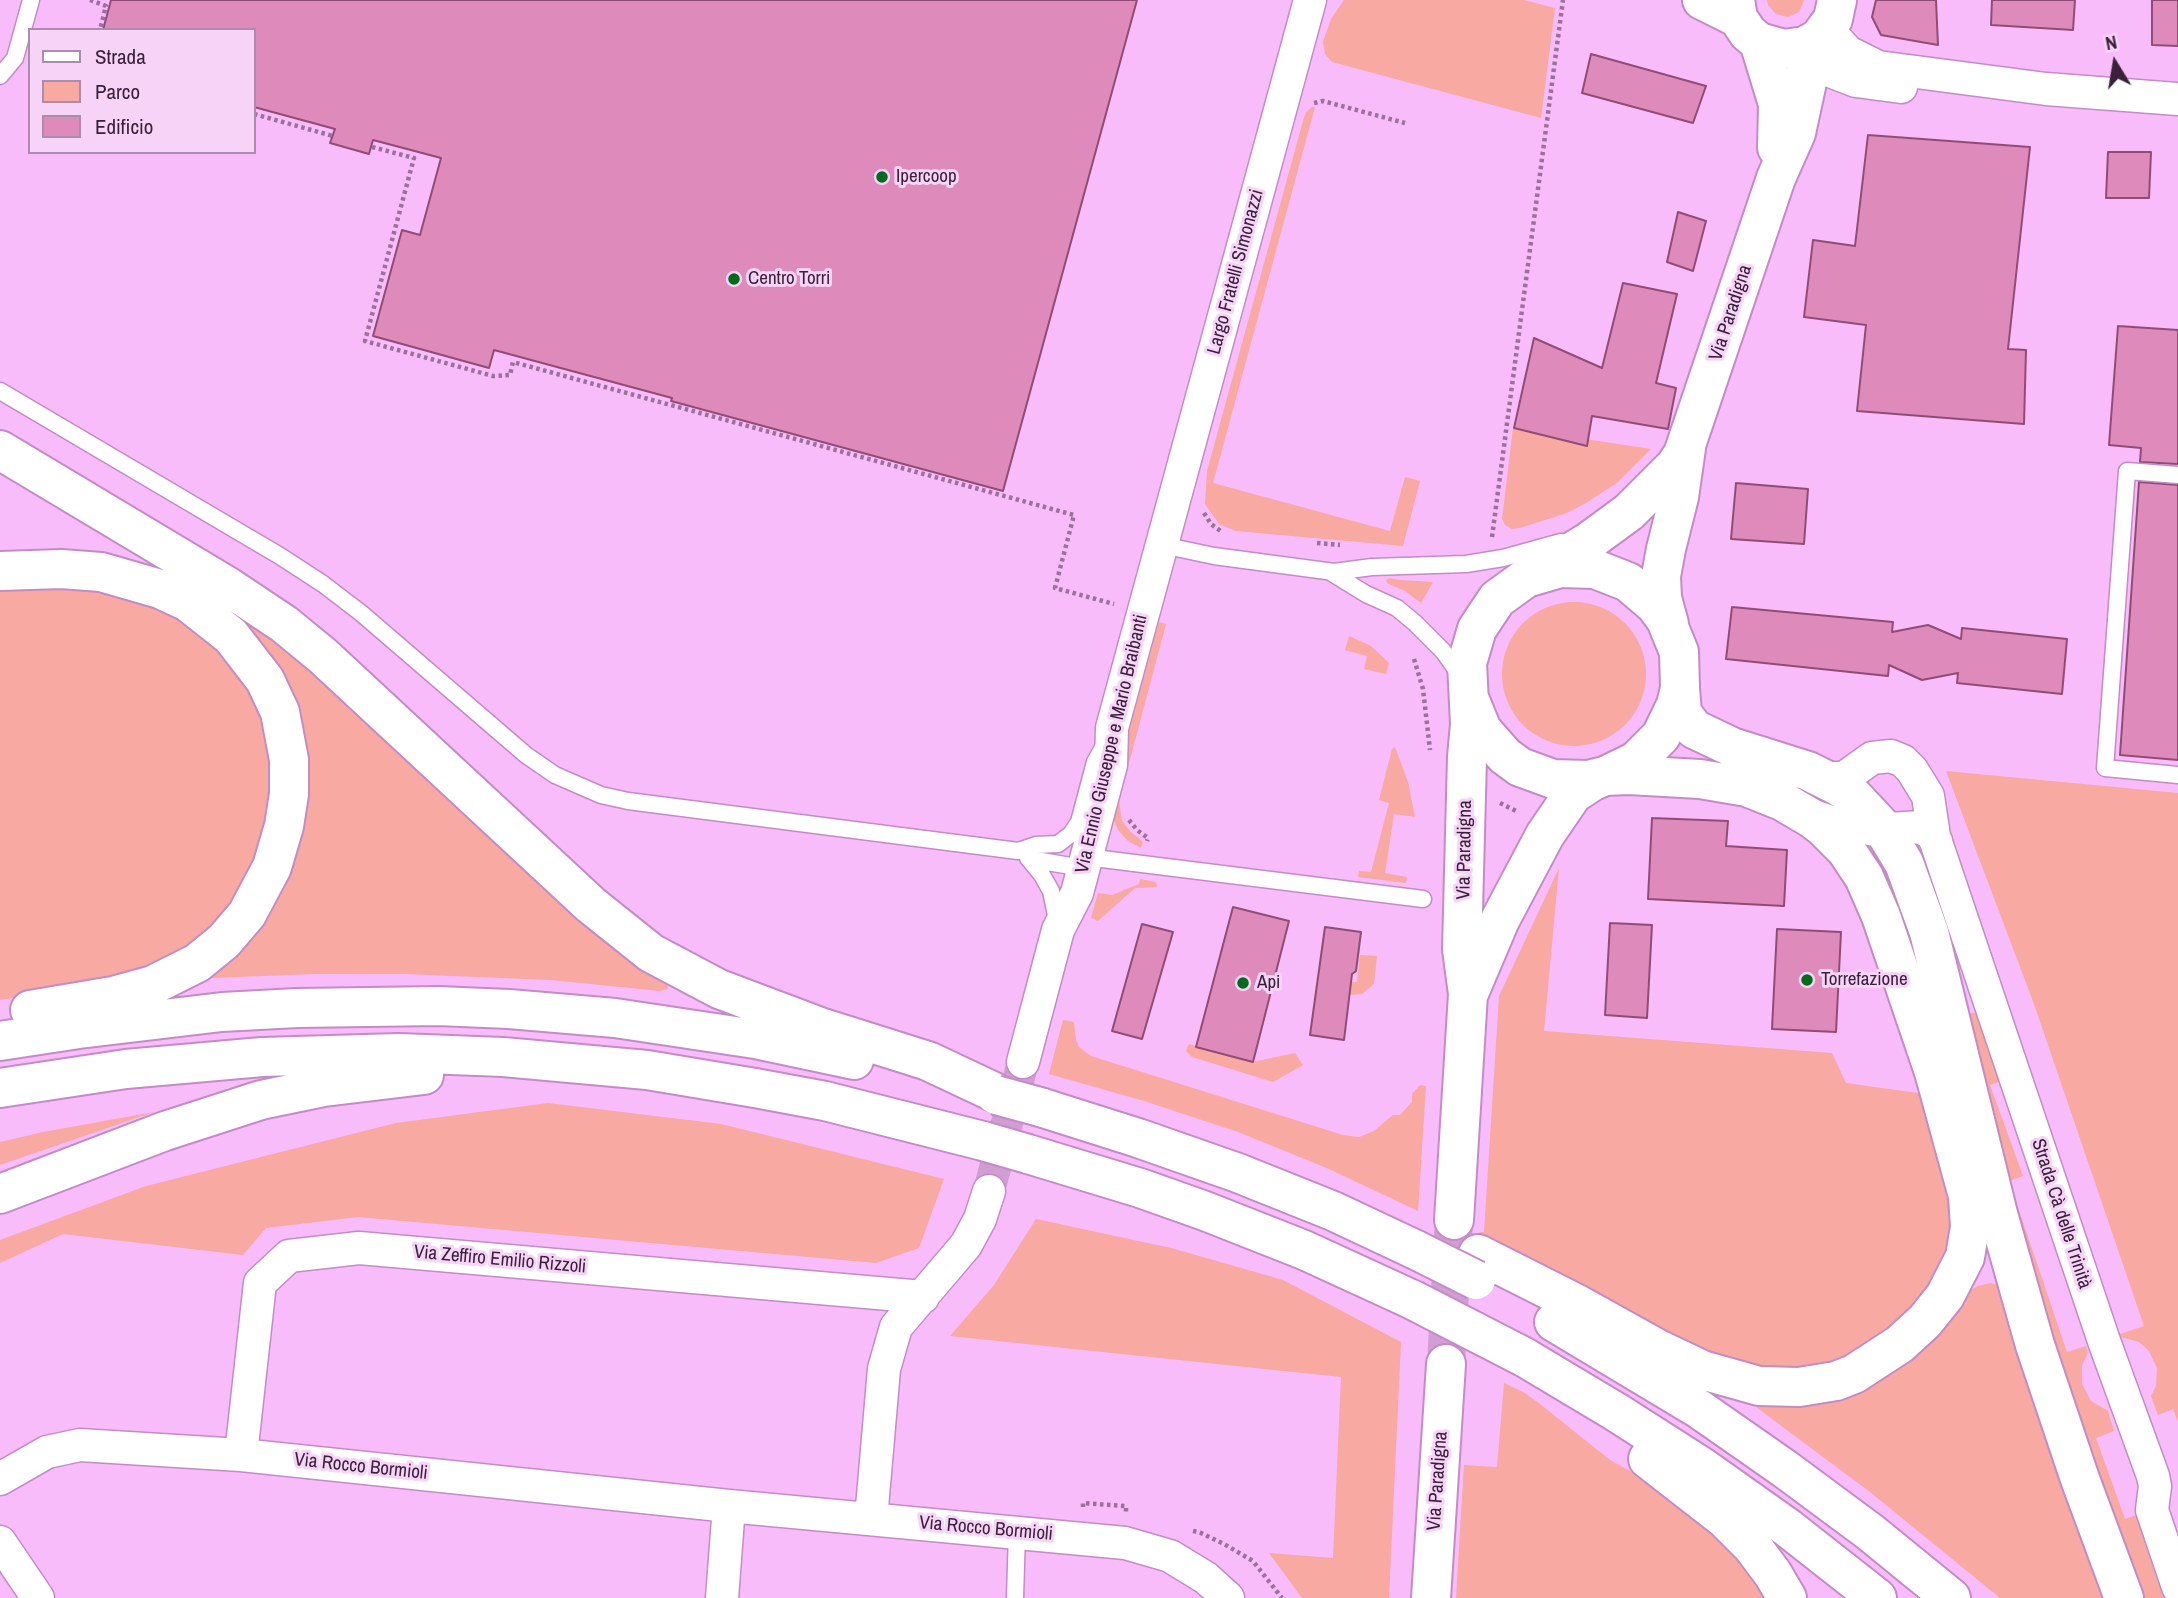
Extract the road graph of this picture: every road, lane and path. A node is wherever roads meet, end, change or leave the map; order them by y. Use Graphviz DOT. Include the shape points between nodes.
graph roads {
  1 [pos="32,0"];
  2 [pos="90,0"];
  3 [pos="1310,0"];
  4 [pos="1702,0"];
  5 [pos="1744,20"];
  6 [pos="1823,25"];
  7 [pos="100,28"];
  8 [pos="0,76"];
  9 [pos="1856,81"];
  10 [pos="2046,89"];
  11 [pos="2178,99"];
  12 [pos="1308,104"];
  13 [pos="256,115"];
  14 [pos="1405,123"];
  15 [pos="1796,133"];
  16 [pos="333,136"];
  17 [pos="372,146"];
  18 [pos="1776,178"];
  19 [pos="0,391"];
  20 [pos="1686,447"];
  21 [pos="0,450"];
  22 [pos="2178,475"];
  23 [pos="1201,505"];
  24 [pos="1622,518"];
  25 [pos="1228,534"];
  26 [pos="1310,542"];
  27 [pos="1162,545"];
  28 [pos="1351,545"];
  29 [pos="0,571"];
  30 [pos="1326,571"];
  31 [pos="1526,578"];
  32 [pos="1122,606"];
  33 [pos="1673,635"];
  34 [pos="1680,688"];
  35 [pos="1469,698"];
  36 [pos="1112,728"];
  37 [pos="2178,775"];
  38 [pos="1605,776"];
  39 [pos="1823,778"];
  40 [pos="1467,797"];
  41 [pos="1799,810"];
  42 [pos="1126,814"];
  43 [pos="1550,827"];
  44 [pos="1885,831"];
  45 [pos="1936,841"];
  46 [pos="1021,854"];
  47 [pos="1085,862"];
  48 [pos="1141,864"];
  49 [pos="1423,899"];
  50 [pos="1058,930"];
  51 [pos="1467,1002"];
  52 [pos="0,1016"];
  53 [pos="0,1041"];
  54 [pos="1023,1062"];
  55 [pos="612,1066"];
  56 [pos="0,1088"];
  57 [pos="1012,1099"];
  58 [pos="989,1191"];
  59 [pos="0,1194"];
  60 [pos="1454,1220"];
  61 [pos="1477,1267"];
  62 [pos="923,1297"];
  63 [pos="1524,1357"];
  64 [pos="1446,1364"];
  65 [pos="241,1455"];
  66 [pos="0,1479"];
  67 [pos="729,1506"];
  68 [pos="1082,1512"];
  69 [pos="1125,1516"];
  70 [pos="871,1519"];
  71 [pos="1186,1531"];
  72 [pos="1017,1532"];
  73 [pos="0,1542"];
  74 [pos="2178,1587"];
  75 [pos="38,1598"];
  76 [pos="722,1598"];
  77 [pos="1016,1598"];
  78 [pos="1228,1598"];
  79 [pos="1282,1598"];
  80 [pos="1431,1598"];
  81 [pos="1787,1598"];
  82 [pos="1877,1598"];
  83 [pos="1951,1598"];
  84 [pos="2124,1598"];
  1 -- 8 [label="lane" via="15,58"];
  2 -- 7 [label="path" via="106,6"];
  3 -- 27 [label="street, Largo Fratelli Simonazzi"];
  4 -- 5 [label="main road"];
  5 -- 6 [label="main road" via="1784,49"];
  5 -- 18 [label="main road, Via Paradigna" via="1778,104"];
  6 -- 9 [label="street" via="1825,69"];
  6 -- 10 [label="street" via="1848,52 1878,66"];
  6 -- 15 [label="main road, Via Paradigna"];
  9 -- 10 [label="street" via="1900,87"];
  9 -- 15 [label="street, Via Paradigna" via="1815,103"];
  10 -- 11 [label="street"];
  12 -- 14 [label="path" via="1323,102"];
  13 -- 16 [label="path"];
  15 -- 18 [label="main road, Via Paradigna"];
  17 -- 32 [label="path" via="414,158 365,341 493,376 510,375 513,362 1074,515 1055,588"];
  18 -- 20 [label="main road, Via Paradigna"];
  19 -- 46 [label="lane" via="323,584 526,755 573,784 628,801"];
  20 -- 24 [label="main road, Via Paradigna" via="1675,466"];
  20 -- 33 [label="main road, Via Paradigna" via="1661,576"];
  21 -- 57 [label="main road" via="284,624 591,905 651,953 719,989 928,1061"];
  22 -- 37 [label="lane" via="2127,471 2105,768"];
  23 -- 25 [label="path" via="1212,524"];
  24 -- 30 [label="lane" via="1558,542 1484,561"];
  24 -- 31 [label="main road, Via Paradigna"];
  26 -- 28 [label="path"];
  27 -- 30 [label="lane"];
  27 -- 36 [label="street, Via Ennio Giuseppe e Mario Braibanti"];
  29 -- 52 [label="main road" via="101,572 160,589 200,611 231,636 265,680 284,723 289,769 285,826 272,867 247,914 213,950 176,975 141,989"];
  30 -- 35 [label="lane" via="1397,608 1415,623 1455,666"];
  31 -- 33 [label="main road, Via Paradigna" via="1578,567 1612,575 1649,599"];
  31 -- 35 [label="main road, Via Paradigna" via="1497,599 1476,629 1467,663"];
  33 -- 34 [label="main road, Via Paradigna" via="1679,652"];
  34 -- 38 [label="main road, Via Paradigna" via="1661,736 1636,761"];
  34 -- 39 [label="main road" via="1682,713 1694,729"];
  35 -- 38 [label="main road, Via Paradigna" via="1482,730 1520,766 1553,779"];
  35 -- 40 [label="main road, Via Paradigna"];
  36 -- 46 [label="lane" via="1095,762 1079,822 1071,834 1052,846 1036,845"];
  36 -- 47 [label="street, Via Ennio Giuseppe e Mario Braibanti" via="1111,765"];
  38 -- 41 [label="main road" via="1715,780 1765,793"];
  38 -- 43 [label="main road, Via Paradigna" via="1573,794"];
  39 -- 44 [label="main road" via="1853,796"];
  39 -- 45 [label="street, Strada Cà delle Trinità" via="1844,778 1872,758 1891,756 1903,761 1928,796"];
  40 -- 43 [label="path" via="1497,802"];
  40 -- 51 [label="main road, Via Paradigna" via="1462,948"];
  41 -- 44 [label="street" via="1828,821"];
  41 -- 61 [label="main road" via="1834,837 1864,877 1890,938 1934,1072 1970,1210 1965,1257 1945,1296 1900,1344 1854,1374 1799,1387 1759,1386 1681,1361"];
  42 -- 48 [label="path" via="1148,838"];
  43 -- 51 [label="main road, Via Paradigna" via="1500,920"];
  44 -- 45 [label="street" via="1919,827"];
  44 -- 84 [label="main road" via="1920,905 2035,1345"];
  45 -- 74 [label="street, Strada Cà delle Trinità" via="2153,1476 2152,1510"];
  46 -- 47 [label="lane" via="1033,861"];
  46 -- 50 [label="lane" via="1051,891"];
  47 -- 48 [label="lane"];
  47 -- 50 [label="street, Via Ennio Giuseppe e Mario Braibanti" via="1075,898"];
  48 -- 49 [label="lane"];
  50 -- 54 [label="street, Via Ennio Giuseppe e Mario Braibanti"];
  51 -- 60 [label="main road, Via Paradigna"];
  53 -- 57 [label="main road" via="247,1011 369,1006 509,1009 615,1018 755,1039"];
  55 -- 56 [label="main road" via="541,1059 330,1053 159,1065"];
  55 -- 59 [label="main road" via="423,1075 290,1093 164,1131"];
  55 -- 63 [label="main road, bridge" via="789,1094 983,1141 1127,1184 1304,1250"];
  57 -- 61 [label="main road, bridge" via="1204,1161 1333,1212 1417,1239"];
  58 -- 62 [label="street" via="966,1245"];
  61 -- 83 [label="main road" via="1699,1409 1824,1497"];
  62 -- 65 [label="street, Via Zeffiro Emilio Rizzoli" via="359,1248 289,1256 260,1283"];
  62 -- 70 [label="street" via="896,1327 884,1369"];
  63 -- 81 [label="main road" via="1725,1519 1763,1559"];
  63 -- 82 [label="main road" via="1702,1467"];
  64 -- 80 [label="main road, Via Paradigna"];
  65 -- 66 [label="street, Via Rocco Bormioli" via="80,1445 47,1452"];
  65 -- 67 [label="street, Via Rocco Bormioli"];
  67 -- 70 [label="street, Via Rocco Bormioli"];
  67 -- 76 [label="street"];
  68 -- 69 [label="path" via="1083,1503 1126,1506"];
  70 -- 72 [label="street, Via Rocco Bormioli"];
  71 -- 79 [label="path" via="1199,1532 1253,1562"];
  72 -- 77 [label="lane"];
  72 -- 78 [label="street, Via Rocco Bormioli" via="1125,1543 1170,1556"];
  73 -- 75 [label="street"];
}
